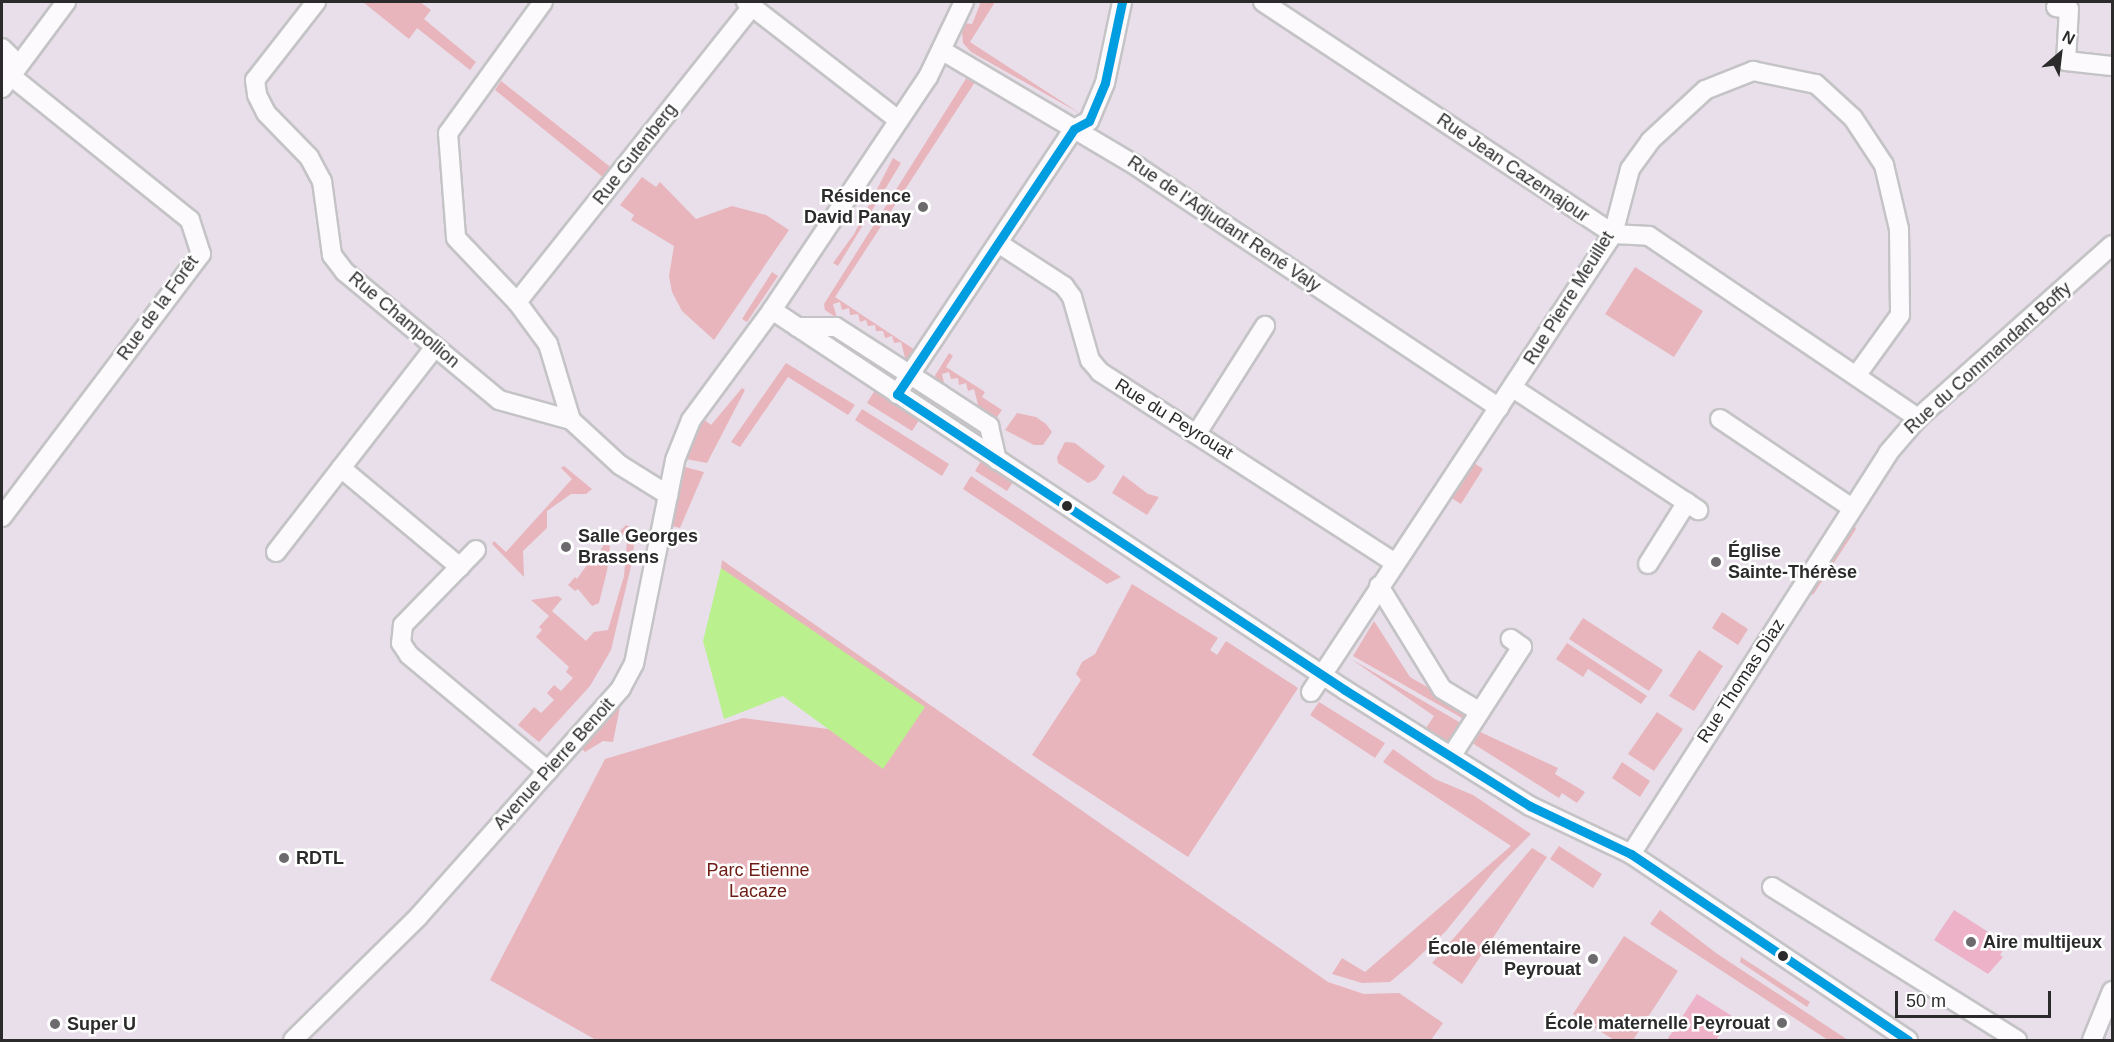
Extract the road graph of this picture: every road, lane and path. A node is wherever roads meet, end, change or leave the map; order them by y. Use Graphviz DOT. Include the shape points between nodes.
graph roads {
  1 [pos="66,2"];
  2 [pos="316,2"];
  3 [pos="543,2"];
  4 [pos="964,2"];
  5 [pos="1122,2"];
  6 [pos="1263,2"];
  7 [pos="749,4"];
  8 [pos="2056,8"];
  9 [pos="2,48"];
  10 [pos="943,51"];
  11 [pos="2112,66"];
  12 [pos="6,82"];
  13 [pos="898,120"];
  14 [pos="1074,129"];
  15 [pos="1612,234"];
  16 [pos="998,243"];
  17 [pos="2112,245"];
  18 [pos="517,302"];
  19 [pos="772,310"];
  20 [pos="1265,326"];
  21 [pos="797,327"];
  22 [pos="435,347"];
  23 [pos="909,376"];
  24 [pos="1856,376"];
  25 [pos="1513,388"];
  26 [pos="897,394"];
  27 [pos="1499,408"];
  28 [pos="1918,418"];
  29 [pos="1720,419"];
  30 [pos="571,420"];
  31 [pos="1204,437"];
  32 [pos="997,460"];
  33 [pos="341,468"];
  34 [pos="668,495"];
  35 [pos="1852,508"];
  36 [pos="2,517"];
  37 [pos="476,550"];
  38 [pos="276,552"];
  39 [pos="1394,562"];
  40 [pos="1648,564"];
  41 [pos="460,567"];
  42 [pos="1379,586"];
  43 [pos="1511,639"];
  44 [pos="1322,674"];
  45 [pos="1311,693"];
  46 [pos="1480,712"];
  47 [pos="1452,755"];
  48 [pos="548,771"];
  49 [pos="1631,855"];
  50 [pos="1772,886"];
  51 [pos="2112,991"];
  52 [pos="293,1041"];
  53 [pos="1908,1041"];
  54 [pos="2017,1041"];
  55 [pos="2092,1041"];
  1 -- 12 [label="street"];
  2 -- 22 [label="street, Rue Champollion" via="255,80 257,95 266,113 309,158 322,181 332,255 345,272"];
  3 -- 18 [label="street" via="448,133 456,238"];
  4 -- 10 [label="street, Avenue Pierre Benoit"];
  5 -- 14 [label="street" via="1105,83 1089,121"];
  6 -- 15 [label="street, Rue Jean Cazemajour"];
  7 -- 13 [label="street"];
  7 -- 18 [label="street, Rue Gutenberg"];
  8 -- 11 [label="street" via="2069,9 2066,61"];
  9 -- 12 [label="street" via="10,56"];
  10 -- 13 [label="street, Avenue Pierre Benoit"];
  10 -- 14 [label="street, Rue de l'Adjudant René Valy"];
  12 -- 36 [label="street, Rue de la Forêt" via="190,220 201,254"];
  13 -- 19 [label="street, Avenue Pierre Benoit"];
  14 -- 16 [label="street"];
  14 -- 27 [label="street, Rue de l'Adjudant René Valy" via="1138,166"];
  15 -- 24 [label="street" via="1649,236"];
  15 -- 24 [label="street, Rue Pierre Meuillet" via="1630,169 1650,141 1705,90 1753,71 1816,84 1853,118 1884,165 1899,229 1899,315"];
  15 -- 25 [label="street, Rue Pierre Meuillet"];
  16 -- 23 [label="street"];
  16 -- 31 [label="street, Rue du Peyrouat" via="1068,292 1090,360 1100,372"];
  17 -- 28 [label="street, Rue du Commandant Boffy"];
  18 -- 30 [label="street" via="548,344"];
  19 -- 21 [label="street"];
  19 -- 34 [label="street, Avenue Pierre Benoit" via="691,420 675,460"];
  20 -- 31 [label="street"];
  21 -- 23 [label="street" via="836,327"];
  21 -- 26 [label="street"];
  22 -- 30 [label="street, Rue Champollion" via="499,400"];
  22 -- 33 [label="street"];
  23 -- 26 [label="street"];
  23 -- 32 [label="street" via="989,426"];
  24 -- 28 [label="street"];
  25 -- 27 [label="street, Rue Pierre Meuillet"];
  25 -- 40 [label="street" via="1693,506"];
  26 -- 32 [label="street"];
  27 -- 39 [label="street, Rue Pierre Meuillet"];
  28 -- 35 [label="street, Rue du Commandant Boffy" via="1888,453"];
  29 -- 35 [label="street"];
  30 -- 34 [label="street, Rue Champollion" via="620,465"];
  31 -- 39 [label="street, Rue du Peyrouat"];
  32 -- 44 [label="street"];
  33 -- 38 [label="street"];
  33 -- 41 [label="street"];
  34 -- 48 [label="street, Avenue Pierre Benoit" via="634,664 607,705"];
  35 -- 49 [label="street, Rue Thomas Diaz"];
  37 -- 41 [label="street"];
  39 -- 42 [label="street, Rue Pierre Meuillet"];
  41 -- 48 [label="street" via="403,626 401,643 409,655"];
  42 -- 44 [label="street, Rue Pierre Meuillet"];
  42 -- 46 [label="street" via="1442,689"];
  43 -- 46 [label="street" via="1522,647"];
  44 -- 45 [label="street, Rue Pierre Meuillet"];
  44 -- 47 [label="street"];
  46 -- 47 [label="street"];
  47 -- 49 [label="street" via="1530,806"];
  48 -- 52 [label="street, Avenue Pierre Benoit" via="418,917"];
  49 -- 53 [label="street"];
  50 -- 54 [label="street"];
  51 -- 55 [label="street"];
}
